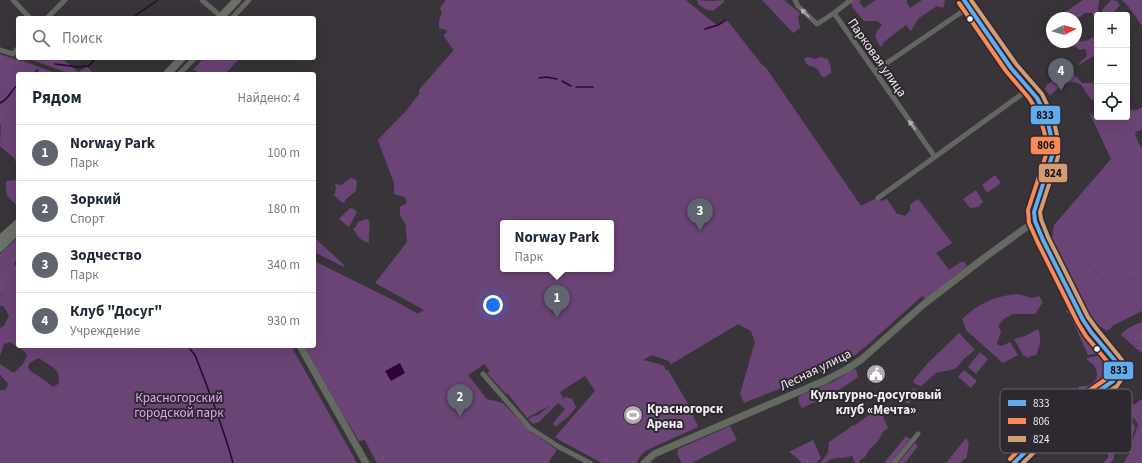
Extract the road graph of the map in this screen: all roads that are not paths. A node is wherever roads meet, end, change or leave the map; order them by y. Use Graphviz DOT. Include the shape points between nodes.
graph roads {
  1 [pos="13,0"];
  2 [pos="65,0"];
  3 [pos="202,0"];
  4 [pos="230,0"];
  5 [pos="237,0"];
  6 [pos="249,0"];
  7 [pos="795,0"];
  8 [pos="851,0"];
  9 [pos="964,0"];
  10 [pos="969,7"];
  11 [pos="834,13"];
  12 [pos="28,16"];
  13 [pos="50,16"];
  14 [pos="216,16"];
  15 [pos="234,16"];
  16 [pos="0,50"];
  17 [pos="16,50"];
  18 [pos="173,60"];
  19 [pos="180,60"];
  20 [pos="192,60"];
  21 [pos="162,72"];
  22 [pos="169,72"];
  23 [pos="182,72"];
  24 [pos="875,72"];
  25 [pos="1029,89"];
  26 [pos="935,157"];
  27 [pos="878,198"];
  28 [pos="1035,221"];
  29 [pos="16,224"];
  30 [pos="16,232"];
  31 [pos="0,239"];
  32 [pos="0,248"];
  33 [pos="301,348"];
  34 [pos="483,374"];
  35 [pos="1102,389"];
  36 [pos="918,434"];
  37 [pos="1024,453"];
  38 [pos="366,463"];
  39 [pos="590,463"];
  40 [pos="644,463"];
  41 [pos="894,463"];
  42 [pos="1014,463"];
  1 -- 12 [label="street"];
  2 -- 13 [label="street"];
  3 -- 14 [label="street"];
  4 -- 14 [label="main road"];
  5 -- 14 [label="main road"];
  6 -- 15 [label="street"];
  11 -- 7 [label="street, Парковая улица, one-way" via="817,24"];
  8 -- 11 [label="street"];
  9 -- 10 [label="street"];
  10 -- 24 [label="street"];
  10 -- 25 [label="street" via="1014,72"];
  11 -- 24 [label="street, Парковая улица"];
  16 -- 17 [label="street" via="13,54"];
  18 -- 21 [label="main road"];
  19 -- 22 [label="main road"];
  20 -- 23 [label="street"];
  26 -- 24 [label="street, Парковая улица, one-way"];
  25 -- 26 [label="street"];
  25 -- 28 [label="street" via="1045,116 1052,148 1050,163 1035,206"];
  26 -- 27 [label="street"];
  28 -- 35 [label="street" via="1083,320 1115,360 1118,375"];
  28 -- 40 [label="street, Лесная улица" via="924,304 865,357 847,369 654,454"];
  29 -- 31 [label="main road"];
  30 -- 32 [label="main road"];
  33 -- 38 [label="street"];
  34 -- 39 [label="street" via="530,428"];
  36 -- 41 [label="street"];
  37 -- 42 [label="street"];
}
